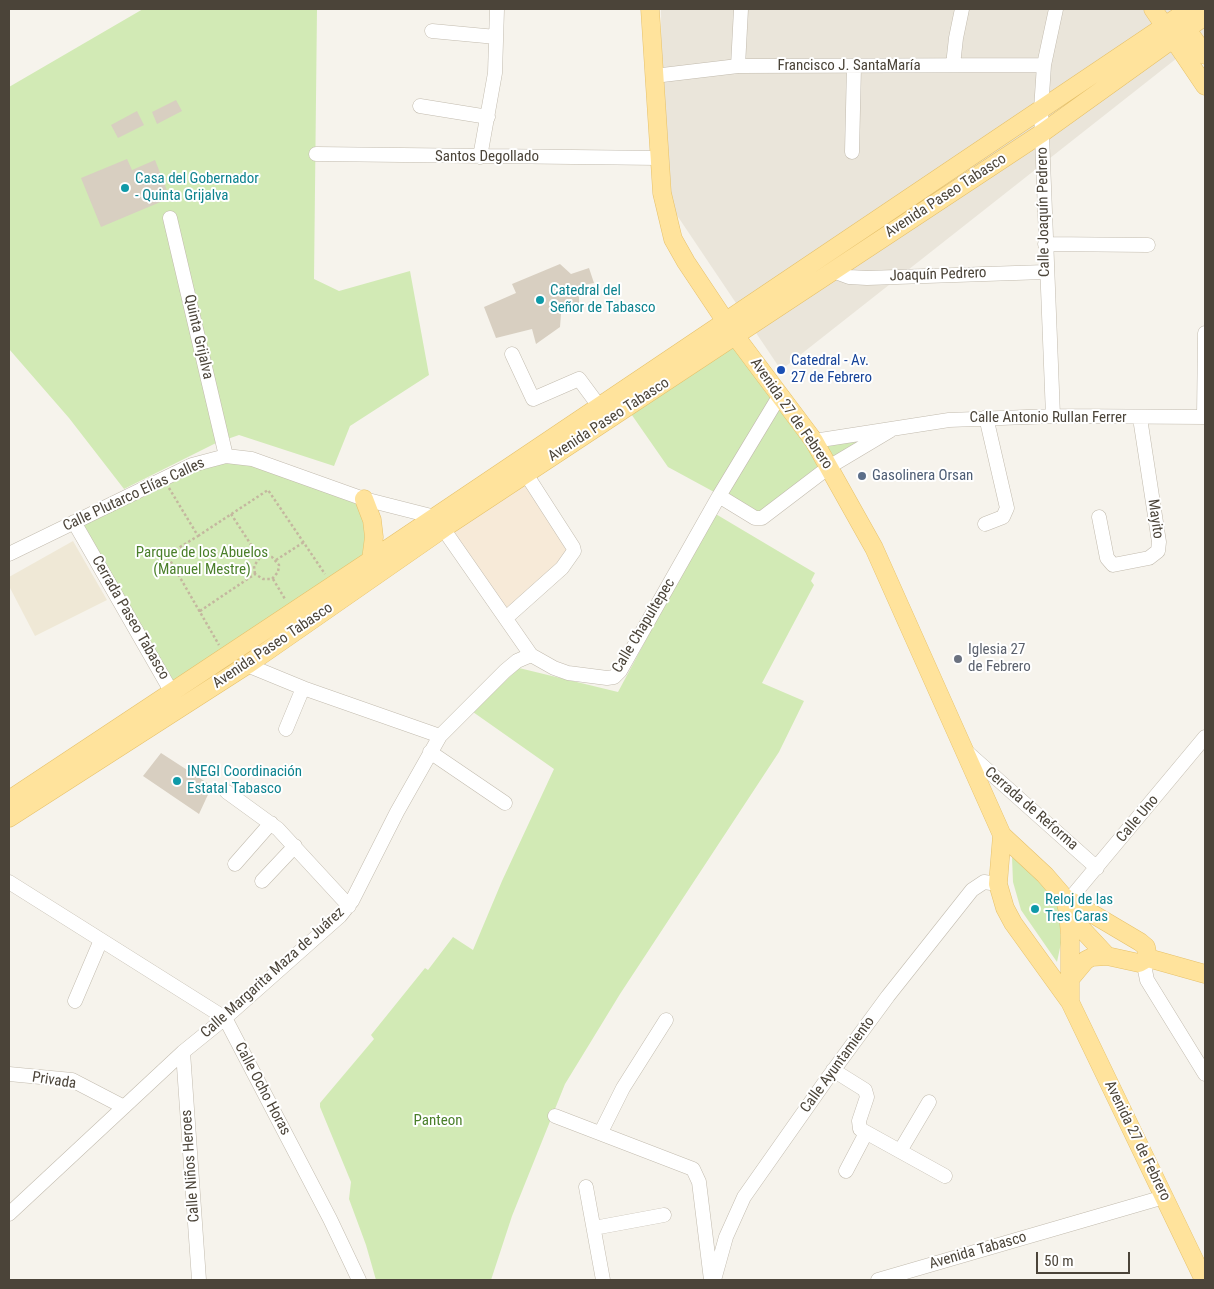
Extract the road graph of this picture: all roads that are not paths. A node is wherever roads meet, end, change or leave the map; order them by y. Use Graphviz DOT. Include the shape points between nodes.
graph roads {
  1 [pos="496,9"];
  2 [pos="650,9"];
  3 [pos="741,9"];
  4 [pos="962,9"];
  5 [pos="1056,9"];
  6 [pos="1153,9"];
  7 [pos="1205,16"];
  8 [pos="1177,21"];
  9 [pos="432,31"];
  10 [pos="496,37"];
  11 [pos="1205,55"];
  12 [pos="953,65"];
  13 [pos="1044,65"];
  14 [pos="738,66"];
  15 [pos="854,66"];
  16 [pos="654,76"];
  17 [pos="1205,86"];
  18 [pos="420,106"];
  19 [pos="1041,110"];
  20 [pos="488,117"];
  21 [pos="1042,133"];
  22 [pos="852,152"];
  23 [pos="316,154"];
  24 [pos="480,157"];
  25 [pos="658,158"];
  26 [pos="170,218"];
  27 [pos="1045,244"];
  28 [pos="1148,245"];
  29 [pos="832,271"];
  30 [pos="1045,272"];
  31 [pos="725,321"];
  32 [pos="1205,333"];
  33 [pos="736,337"];
  34 [pos="512,354"];
  35 [pos="780,395"];
  36 [pos="599,406"];
  37 [pos="1053,416"];
  38 [pos="986,417"];
  39 [pos="1204,417"];
  40 [pos="1140,418"];
  41 [pos="891,430"];
  42 [pos="814,442"];
  43 [pos="226,456"];
  44 [pos="829,467"];
  45 [pos="526,474"];
  46 [pos="719,496"];
  47 [pos="364,499"];
  48 [pos="1099,517"];
  49 [pos="74,522"];
  50 [pos="439,522"];
  51 [pos="985,524"];
  52 [pos="9,554"];
  53 [pos="370,560"];
  54 [pos="506,618"];
  55 [pos="531,655"];
  56 [pos="247,665"];
  57 [pos="303,688"];
  58 [pos="171,691"];
  59 [pos="286,729"];
  60 [pos="440,736"];
  61 [pos="1205,738"];
  62 [pos="965,751"];
  63 [pos="430,752"];
  64 [pos="227,792"];
  65 [pos="9,800"];
  66 [pos="505,803"];
  67 [pos="9,818"];
  68 [pos="271,823"];
  69 [pos="1002,835"];
  70 [pos="295,846"];
  71 [pos="235,864"];
  72 [pos="1097,868"];
  73 [pos="262,880"];
  74 [pos="9,882"];
  75 [pos="998,884"];
  76 [pos="1066,899"];
  77 [pos="348,906"];
  78 [pos="101,940"];
  79 [pos="1107,956"];
  80 [pos="1148,958"];
  81 [pos="1205,974"];
  82 [pos="1071,978"];
  83 [pos="75,1002"];
  84 [pos="1070,1002"];
  85 [pos="225,1018"];
  86 [pos="666,1020"];
  87 [pos="183,1052"];
  88 [pos="833,1070"];
  89 [pos="9,1074"];
  90 [pos="1205,1074"];
  91 [pos="929,1102"];
  92 [pos="124,1107"];
  93 [pos="555,1116"];
  94 [pos="601,1132"];
  95 [pos="866,1132"];
  96 [pos="900,1151"];
  97 [pos="846,1171"];
  98 [pos="945,1176"];
  99 [pos="586,1187"];
  100 [pos="1164,1198"];
  101 [pos="9,1214"];
  102 [pos="664,1215"];
  103 [pos="594,1228"];
  104 [pos="199,1280"];
  105 [pos="359,1280"];
  106 [pos="603,1280"];
  107 [pos="713,1280"];
  108 [pos="878,1280"];
  109 [pos="1204,1280"];
  1 -- 10 [label="street"];
  2 -- 16 [label="main road, Avenida 27 de Febrero"];
  3 -- 14 [label="street"];
  4 -- 12 [label="street"];
  5 -- 13 [label="street, Calle Joaquín Pedrero"];
  6 -- 8 [label="main road"];
  7 -- 8 [label="main road, Avenida Paseo Tabasco"];
  8 -- 11 [label="main road"];
  8 -- 17 [label="main road"];
  8 -- 19 [label="main road, Avenida Paseo Tabasco"];
  8 -- 21 [label="main road, Avenida Paseo Tabasco"];
  9 -- 10 [label="street"];
  10 -- 20 [label="street" via="495,73"];
  12 -- 13 [label="street, Francisco J. SantaMaría"];
  12 -- 15 [label="street, Francisco J. SantaMaría"];
  13 -- 19 [label="street, Calle Joaquín Pedrero"];
  14 -- 15 [label="street, Francisco J. SantaMaría"];
  14 -- 16 [label="street, Francisco J. SantaMaría"];
  15 -- 22 [label="street"];
  16 -- 25 [label="main road, Avenida 27 de Febrero"];
  18 -- 20 [label="street"];
  19 -- 21 [label="street, Calle Joaquín Pedrero"];
  19 -- 31 [label="main road, Avenida Paseo Tabasco"];
  20 -- 24 [label="street"];
  21 -- 27 [label="street, Calle Joaquín Pedrero"];
  21 -- 29 [label="main road, Avenida Paseo Tabasco"];
  23 -- 24 [label="street, Santos Degollado"];
  24 -- 25 [label="street, Santos Degollado"];
  25 -- 31 [label="main road, Avenida 27 de Febrero" via="663,200 673,239"];
  26 -- 43 [label="street, Quinta Grijalva"];
  27 -- 28 [label="street"];
  27 -- 30 [label="street, Calle Joaquín Pedrero"];
  29 -- 30 [label="street, Joaquín Pedrero" via="849,277 867,278"];
  29 -- 33 [label="main road, Avenida Paseo Tabasco"];
  30 -- 37 [label="street, Calle Joaquín Pedrero"];
  31 -- 33 [label="main road, Avenida 27 de Febrero"];
  31 -- 36 [label="main road, Avenida Paseo Tabasco"];
  32 -- 39 [label="street"];
  33 -- 35 [label="main road, Avenida 27 de Febrero"];
  33 -- 45 [label="main road, Avenida Paseo Tabasco"];
  34 -- 36 [label="street" via="533,399 579,379"];
  35 -- 42 [label="main road, Avenida 27 de Febrero"];
  35 -- 46 [label="street, Calle Chapultepec"];
  36 -- 50 [label="main road, Avenida Paseo Tabasco"];
  37 -- 38 [label="street, Calle Antonio Rullan Ferrer"];
  37 -- 40 [label="street, Calle Antonio Rullan Ferrer"];
  38 -- 41 [label="street, Calle Antonio Rullan Ferrer"];
  38 -- 51 [label="street" via="1006,508 1003,517"];
  39 -- 40 [label="street, Calle Antonio Rullan Ferrer"];
  40 -- 48 [label="street, Mayito" via="1158,551 1152,557 1133,562 1116,566 1110,563"];
  41 -- 42 [label="street, Calle Antonio Rullan Ferrer"];
  41 -- 44 [label="street, Calle Antonio Rullan Ferrer"];
  42 -- 44 [label="main road, Avenida 27 de Febrero"];
  43 -- 47 [label="street, Calle Plutarco Elías Calles" via="252,459"];
  43 -- 49 [label="street, Calle Plutarco Elías Calles" via="192,465"];
  44 -- 46 [label="street" via="762,518 754,518"];
  44 -- 62 [label="main road, Avenida 27 de Febrero" via="874,548"];
  45 -- 50 [label="main road, Avenida Paseo Tabasco"];
  45 -- 54 [label="street" via="574,551 562,568"];
  46 -- 55 [label="street, Calle Chapultepec" via="614,677 568,672"];
  47 -- 50 [label="street, Calle Plutarco Elías Calles"];
  47 -- 53 [label="main road" via="373,529"];
  49 -- 52 [label="street, Calle Plutarco Elías Calles"];
  49 -- 58 [label="street, Cerrada Paseo Tabasco"];
  50 -- 53 [label="main road, Avenida Paseo Tabasco"];
  50 -- 54 [label="street, Calle Chapultepec"];
  50 -- 56 [label="main road, Avenida Paseo Tabasco"];
  53 -- 58 [label="main road, Avenida Paseo Tabasco"];
  54 -- 55 [label="street, Calle Chapultepec"];
  55 -- 60 [label="street, Calle Margarita Maza de Juárez" via="505,671"];
  56 -- 57 [label="street"];
  56 -- 67 [label="main road, Avenida Paseo Tabasco"];
  57 -- 59 [label="street"];
  57 -- 60 [label="street"];
  58 -- 65 [label="main road, Avenida Paseo Tabasco"];
  60 -- 63 [label="street, Calle Margarita Maza de Juárez"];
  61 -- 72 [label="street, Calle Uno"];
  62 -- 69 [label="main road, Avenida 27 de Febrero"];
  62 -- 72 [label="street, Cerrada de Reforma"];
  63 -- 66 [label="street"];
  63 -- 77 [label="street, Calle Margarita Maza de Juárez"];
  64 -- 68 [label="street"];
  68 -- 70 [label="street"];
  68 -- 71 [label="street"];
  69 -- 75 [label="main road, Avenida 27 de Febrero"];
  69 -- 76 [label="main road, Avenida 27 de Febrero"];
  70 -- 73 [label="street"];
  70 -- 77 [label="street"];
  72 -- 76 [label="street, Calle Uno"];
  74 -- 78 [label="street"];
  75 -- 84 [label="main road, Avenida 27 de Febrero" via="1013,923"];
  75 -- 88 [label="street, Calle Ayuntamiento" via="980,882 972,890"];
  76 -- 79 [label="main road" via="1080,927"];
  76 -- 80 [label="main road" via="1140,942 1146,947"];
  76 -- 82 [label="main road, Avenida 27 de Febrero"];
  77 -- 85 [label="street, Calle Margarita Maza de Juárez"];
  78 -- 83 [label="street"];
  78 -- 85 [label="street"];
  79 -- 80 [label="main road" via="1131,963 1140,963"];
  79 -- 82 [label="main road" via="1086,960"];
  80 -- 81 [label="main road"];
  80 -- 90 [label="street" via="1147,980"];
  82 -- 84 [label="main road, Avenida 27 de Febrero"];
  84 -- 100 [label="main road, Avenida 27 de Febrero"];
  85 -- 87 [label="street, Calle Margarita Maza de Juárez"];
  85 -- 105 [label="street, Calle Ocho Horas"];
  86 -- 94 [label="street" via="623,1088"];
  87 -- 92 [label="street, Calle Margarita Maza de Juárez"];
  87 -- 104 [label="street, Calle Niños Heroes"];
  88 -- 95 [label="street" via="865,1090 867,1098 858,1126"];
  88 -- 107 [label="street, Calle Ayuntamiento" via="744,1197 726,1237"];
  89 -- 92 [label="street, Privada" via="72,1080"];
  91 -- 96 [label="street"];
  92 -- 101 [label="street, Calle Margarita Maza de Juárez"];
  93 -- 94 [label="street"];
  94 -- 107 [label="street" via="695,1172"];
  95 -- 96 [label="street"];
  95 -- 97 [label="street"];
  96 -- 98 [label="street"];
  99 -- 103 [label="street"];
  100 -- 108 [label="street, Avenida Tabasco"];
  100 -- 109 [label="main road, Avenida 27 de Febrero"];
  102 -- 103 [label="street"];
  103 -- 106 [label="street"];
}
